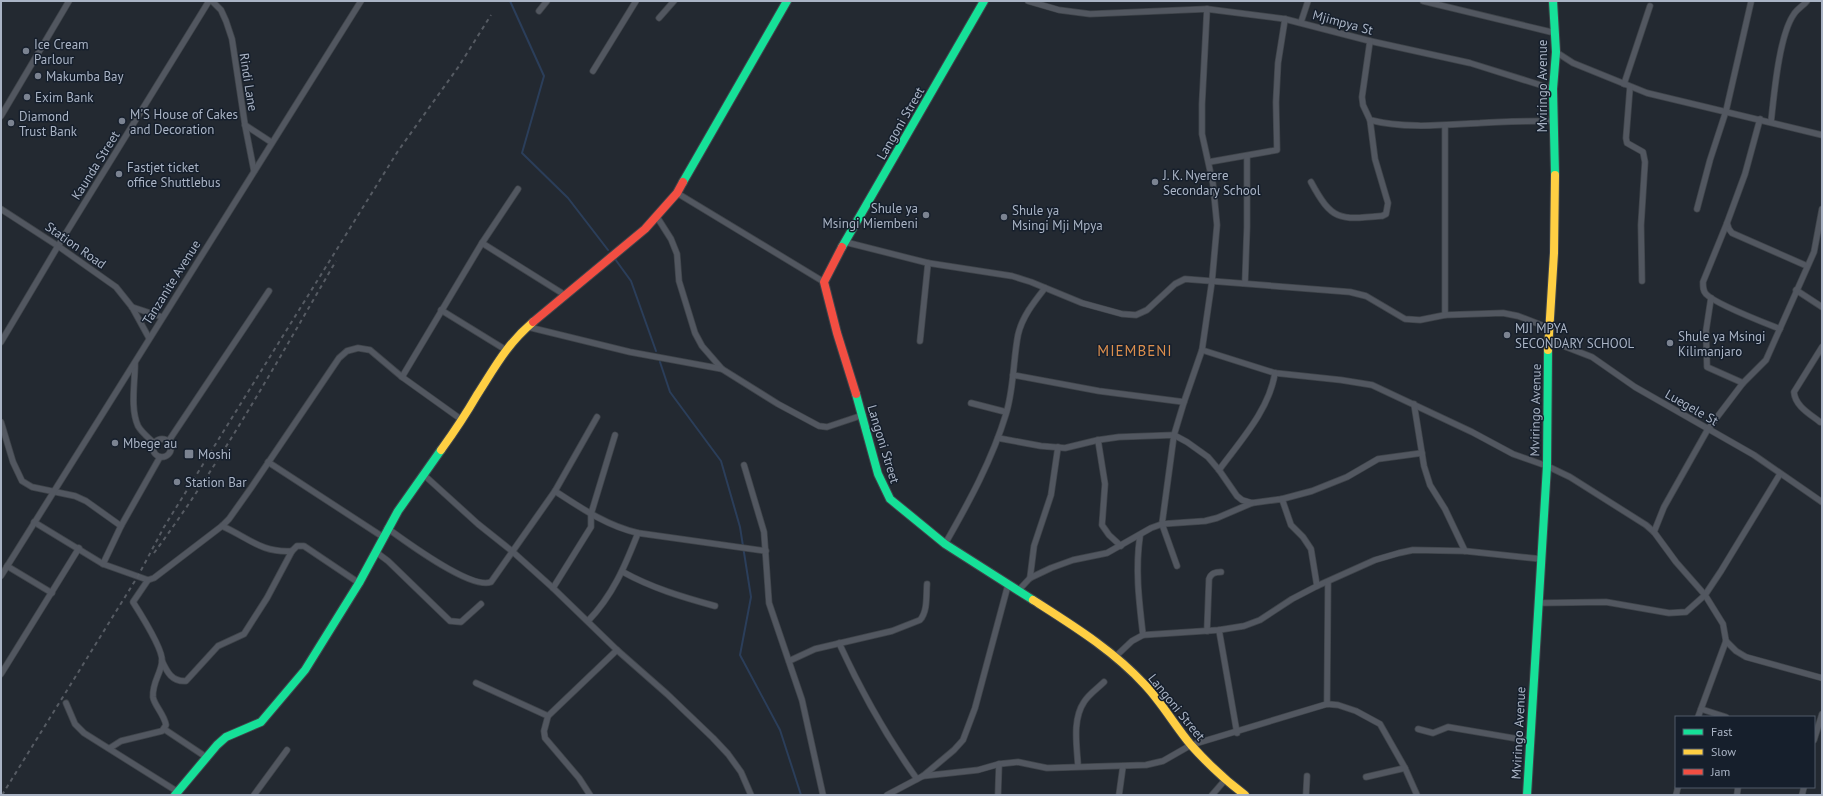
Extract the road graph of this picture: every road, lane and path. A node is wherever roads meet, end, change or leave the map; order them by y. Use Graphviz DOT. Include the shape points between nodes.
graph roads {
  1 [pos="69,1"];
  2 [pos="210,1"];
  3 [pos="361,1"];
  4 [pos="547,1"];
  5 [pos="636,1"];
  6 [pos="674,1"];
  7 [pos="787,1"];
  8 [pos="984,1"];
  9 [pos="1028,1"];
  10 [pos="1308,1"];
  11 [pos="1423,1"];
  12 [pos="1553,1"];
  13 [pos="1806,1"];
  14 [pos="1751,2"];
  15 [pos="1650,6"];
  16 [pos="1207,9"];
  17 [pos="539,11"];
  18 [pos="659,18"];
  19 [pos="1285,18"];
  20 [pos="1301,22"];
  21 [pos="1554,33"];
  22 [pos="1370,41"];
  23 [pos="1556,52"];
  24 [pos="593,71"];
  25 [pos="1627,86"];
  26 [pos="1553,89"];
  27 [pos="1726,111"];
  28 [pos="1,116"];
  29 [pos="1760,119"];
  30 [pos="1370,120"];
  31 [pos="1553,121"];
  32 [pos="1771,122"];
  33 [pos="245,126"];
  34 [pos="1445,126"];
  35 [pos="1822,134"];
  36 [pos="271,142"];
  37 [pos="1247,156"];
  38 [pos="1209,162"];
  39 [pos="254,170"];
  40 [pos="1310,182"];
  41 [pos="518,189"];
  42 [pos="677,193"];
  43 [pos="1,209"];
  44 [pos="1697,209"];
  45 [pos="1822,209"];
  46 [pos="657,217"];
  47 [pos="1727,223"];
  48 [pos="845,242"];
  49 [pos="482,243"];
  50 [pos="58,246"];
  51 [pos="928,264"];
  52 [pos="1808,266"];
  53 [pos="1212,280"];
  54 [pos="1642,281"];
  55 [pos="824,282"];
  56 [pos="1245,283"];
  57 [pos="1045,288"];
  58 [pos="1796,290"];
  59 [pos="269,291"];
  60 [pos="564,295"];
  61 [pos="1711,298"];
  62 [pos="132,307"];
  63 [pos="1822,307"];
  64 [pos="441,310"];
  65 [pos="1445,315"];
  66 [pos="162,317"];
  67 [pos="528,328"];
  68 [pos="1549,328"];
  69 [pos="1780,329"];
  70 [pos="149,338"];
  71 [pos="920,340"];
  72 [pos="1548,340"];
  73 [pos="1,342"];
  74 [pos="1822,347"];
  75 [pos="506,350"];
  76 [pos="1202,350"];
  77 [pos="135,364"];
  78 [pos="722,368"];
  79 [pos="1275,373"];
  80 [pos="1013,375"];
  81 [pos="402,377"];
  82 [pos="1742,383"];
  83 [pos="1184,402"];
  84 [pos="971,403"];
  85 [pos="1414,404"];
  86 [pos="1006,412"];
  87 [pos="862,415"];
  88 [pos="597,417"];
  89 [pos="462,420"];
  90 [pos="1,422"];
  91 [pos="1820,422"];
  92 [pos="1708,429"];
  93 [pos="616,435"];
  94 [pos="1174,435"];
  95 [pos="998,438"];
  96 [pos="1098,440"];
  97 [pos="168,442"];
  98 [pos="155,444"];
  99 [pos="1058,447"];
  100 [pos="1422,453"];
  101 [pos="160,457"];
  102 [pos="268,462"];
  103 [pos="744,465"];
  104 [pos="1547,466"];
  105 [pos="1219,470"];
  106 [pos="1780,474"];
  107 [pos="424,475"];
  108 [pos="53,491"];
  109 [pos="555,491"];
  110 [pos="1282,499"];
  111 [pos="1252,502"];
  112 [pos="1822,502"];
  113 [pos="591,514"];
  114 [pos="34,522"];
  115 [pos="1162,524"];
  116 [pos="121,526"];
  117 [pos="222,526"];
  118 [pos="388,528"];
  119 [pos="1654,532"];
  120 [pos="638,533"];
  121 [pos="1140,536"];
  122 [pos="383,537"];
  123 [pos="945,544"];
  124 [pos="1121,546"];
  125 [pos="79,548"];
  126 [pos="292,551"];
  127 [pos="766,551"];
  128 [pos="1464,551"];
  129 [pos="376,552"];
  130 [pos="513,552"];
  131 [pos="1541,559"];
  132 [pos="103,564"];
  133 [pos="7,566"];
  134 [pos="1177,566"];
  135 [pos="623,572"];
  136 [pos="1221,572"];
  137 [pos="1,576"];
  138 [pos="1030,578"];
  139 [pos="148,580"];
  140 [pos="1328,582"];
  141 [pos="359,583"];
  142 [pos="927,584"];
  143 [pos="1008,585"];
  144 [pos="1317,586"];
  145 [pos="553,588"];
  146 [pos="1018,591"];
  147 [pos="52,593"];
  148 [pos="1705,595"];
  149 [pos="1538,603"];
  150 [pos="481,604"];
  151 [pos="715,606"];
  152 [pos="588,621"];
  153 [pos="1219,630"];
  154 [pos="1207,631"];
  155 [pos="1143,635"];
  156 [pos="1726,641"];
  157 [pos="839,643"];
  158 [pos="617,650"];
  159 [pos="1115,657"];
  160 [pos="162,660"];
  161 [pos="789,661"];
  162 [pos="1,674"];
  163 [pos="1822,678"];
  164 [pos="1104,682"];
  165 [pos="476,683"];
  166 [pos="66,703"];
  167 [pos="1328,704"];
  168 [pos="1701,709"];
  169 [pos="1822,714"];
  170 [pos="548,716"];
  171 [pos="1698,716"];
  172 [pos="1723,716"];
  173 [pos="1418,729"];
  174 [pos="164,730"];
  175 [pos="1237,733"];
  176 [pos="1815,737"];
  177 [pos="1530,741"];
  178 [pos="1191,745"];
  179 [pos="110,748"];
  180 [pos="287,750"];
  181 [pos="206,757"];
  182 [pos="999,764"];
  183 [pos="1078,766"];
  184 [pos="1122,766"];
  185 [pos="1406,768"];
  186 [pos="923,776"];
  187 [pos="1307,776"];
  188 [pos="1366,777"];
  189 [pos="917,779"];
  190 [pos="1225,780"];
  191 [pos="177,793"];
  192 [pos="254,795"];
  193 [pos="590,795"];
  194 [pos="751,795"];
  195 [pos="823,795"];
  196 [pos="887,795"];
  197 [pos="998,795"];
  198 [pos="1119,795"];
  199 [pos="1212,795"];
  200 [pos="1245,795"];
  201 [pos="1306,795"];
  202 [pos="1417,795"];
  203 [pos="1527,795"];
  1 -- 28 [label="street"];
  2 -- 33 [label="street, Rindi Lane" via="221,10 232,39"];
  2 -- 50 [label="street, Kaunda Street"];
  3 -- 36 [label="street, Tanzanite Avenue"];
  4 -- 17 [label="street"];
  5 -- 24 [label="street"];
  6 -- 18 [label="street"];
  7 -- 42 [label="street"];
  8 -- 48 [label="street, Langoni Street"];
  9 -- 16 [label="street, Mjimpya St" via="1059,10 1090,14"];
  10 -- 20 [label="street"];
  11 -- 21 [label="street"];
  12 -- 21 [label="street, Mviringo Avenue"];
  13 -- 32 [label="street" via="1794,14 1788,26 1775,85"];
  14 -- 27 [label="street"];
  15 -- 25 [label="street"];
  16 -- 19 [label="street, Mjimpya St"];
  16 -- 38 [label="street" via="1202,134"];
  19 -- 20 [label="street, Mjimpya St"];
  19 -- 37 [label="street" via="1278,63 1277,150"];
  20 -- 22 [label="street, Mjimpya St"];
  21 -- 23 [label="street, Mviringo Avenue"];
  22 -- 26 [label="street, Mjimpya St" via="1470,63"];
  22 -- 30 [label="street" via="1362,97"];
  23 -- 25 [label="street" via="1573,63"];
  23 -- 26 [label="street, Mviringo Avenue"];
  25 -- 27 [label="street"];
  25 -- 54 [label="street" via="1626,138 1628,143 1643,152 1645,162 1641,226"];
  26 -- 31 [label="street, Mviringo Avenue"];
  27 -- 29 [label="street"];
  27 -- 44 [label="street"];
  29 -- 32 [label="street"];
  29 -- 47 [label="street" via="1745,174"];
  30 -- 34 [label="street" via="1382,123"];
  30 -- 40 [label="street" via="1375,159 1388,203 1386,214 1342,218 1333,214 1319,198"];
  31 -- 34 [label="street" via="1480,122"];
  31 -- 68 [label="street, Mviringo Avenue" via="1554,253"];
  32 -- 35 [label="street"];
  33 -- 36 [label="street"];
  33 -- 39 [label="street, Rindi Lane"];
  34 -- 65 [label="street"];
  36 -- 39 [label="street, Tanzanite Avenue"];
  37 -- 38 [label="street"];
  37 -- 56 [label="street"];
  38 -- 53 [label="street" via="1217,225"];
  39 -- 66 [label="street, Tanzanite Avenue"];
  41 -- 49 [label="street"];
  42 -- 46 [label="street"];
  42 -- 55 [label="street"];
  43 -- 50 [label="street, Station Road"];
  45 -- 52 [label="street" via="1814,252"];
  46 -- 60 [label="street"];
  46 -- 78 [label="street" via="677,254 679,280 695,333 702,346"];
  47 -- 52 [label="street" via="1732,233"];
  47 -- 61 [label="street" via="1703,282 1703,290"];
  48 -- 51 [label="street"];
  48 -- 55 [label="street, Langoni Street"];
  49 -- 60 [label="street"];
  49 -- 64 [label="street"];
  50 -- 62 [label="street, Station Road" via="116,287"];
  50 -- 73 [label="street, Kaunda Street"];
  51 -- 57 [label="street" via="1012,276"];
  51 -- 71 [label="street"];
  52 -- 58 [label="street"];
  53 -- 56 [label="street"];
  53 -- 57 [label="street" via="1185,279 1175,284 1147,310 1136,315 1101,310"];
  53 -- 76 [label="street"];
  55 -- 87 [label="street, Langoni Street" via="836,333"];
  56 -- 65 [label="street" via="1350,292 1366,296 1405,319 1420,320"];
  57 -- 80 [label="street" via="1027,313 1018,334"];
  58 -- 63 [label="street"];
  58 -- 69 [label="street"];
  59 -- 97 [label="street"];
  60 -- 67 [label="street"];
  61 -- 69 [label="street"];
  61 -- 82 [label="street" via="1706,331 1706,367"];
  62 -- 66 [label="street"];
  62 -- 70 [label="street, Station Road"];
  64 -- 75 [label="street"];
  64 -- 81 [label="street"];
  65 -- 68 [label="street" via="1503,313"];
  66 -- 70 [label="street, Tanzanite Avenue"];
  67 -- 75 [label="street" via="517,336"];
  67 -- 78 [label="street" via="630,352"];
  68 -- 72 [label="street, Mviringo Avenue"];
  69 -- 82 [label="street" via="1766,360"];
  70 -- 77 [label="street, Tanzanite Avenue"];
  72 -- 92 [label="street, Luegele St" via="1592,357 1635,387"];
  72 -- 104 [label="street, Mviringo Avenue"];
  74 -- 91 [label="street" via="1794,392 1799,404"];
  75 -- 89 [label="street"];
  76 -- 79 [label="street"];
  76 -- 83 [label="street"];
  77 -- 98 [label="street" via="135,414 140,429"];
  77 -- 108 [label="street, Tanzanite Avenue"];
  78 -- 87 [label="street" via="819,426 827,427"];
  79 -- 85 [label="street" via="1372,385"];
  79 -- 105 [label="street" via="1266,405"];
  80 -- 83 [label="street" via="1099,391"];
  80 -- 86 [label="street"];
  81 -- 89 [label="street"];
  81 -- 102 [label="street" via="370,350 358,348 347,351 339,358"];
  82 -- 92 [label="street"];
  83 -- 94 [label="street"];
  84 -- 86 [label="street"];
  85 -- 100 [label="street"];
  85 -- 104 [label="street" via="1513,454"];
  86 -- 95 [label="street"];
  87 -- 123 [label="street, Langoni Street" via="878,474 890,499"];
  88 -- 109 [label="street"];
  89 -- 107 [label="street"];
  90 -- 108 [label="street" via="12,462 22,480 32,487"];
  92 -- 106 [label="street, Luegele St"];
  92 -- 119 [label="street" via="1664,507"];
  93 -- 113 [label="street"];
  94 -- 96 [label="street"];
  94 -- 105 [label="street" via="1208,457"];
  94 -- 115 [label="street"];
  95 -- 99 [label="street"];
  95 -- 123 [label="street" via="968,504"];
  96 -- 99 [label="street" via="1065,448"];
  96 -- 124 [label="street" via="1105,484 1102,525"];
  97 -- 98 [label="street" via="161,440"];
  97 -- 101 [label="street" via="170,452"];
  98 -- 101 [label="street" via="154,452"];
  99 -- 138 [label="street" via="1051,495 1034,546"];
  100 -- 110 [label="street" via="1378,459 1348,477"];
  100 -- 128 [label="street" via="1430,485 1445,509"];
  101 -- 116 [label="street"];
  102 -- 117 [label="street"];
  102 -- 122 [label="street"];
  103 -- 127 [label="street" via="764,532"];
  104 -- 119 [label="street" via="1596,492"];
  104 -- 131 [label="street, Mviringo Avenue"];
  105 -- 111 [label="street" via="1237,496"];
  106 -- 112 [label="street, Luegele St"];
  106 -- 148 [label="street"];
  107 -- 118 [label="street"];
  107 -- 130 [label="street"];
  108 -- 114 [label="street, Tanzanite Avenue"];
  108 -- 116 [label="street" via="86,501"];
  109 -- 113 [label="street"];
  109 -- 130 [label="street"];
  110 -- 111 [label="street"];
  110 -- 144 [label="street" via="1291,525 1311,549"];
  111 -- 115 [label="street" via="1205,521"];
  113 -- 120 [label="street" via="622,529"];
  113 -- 145 [label="street" via="591,527"];
  114 -- 125 [label="street"];
  114 -- 133 [label="street, Tanzanite Avenue"];
  115 -- 121 [label="street" via="1150,528"];
  115 -- 134 [label="street"];
  116 -- 132 [label="street"];
  117 -- 126 [label="street" via="262,548"];
  117 -- 139 [label="street"];
  118 -- 122 [label="street"];
  118 -- 130 [label="street" via="433,561 485,583 491,582"];
  119 -- 148 [label="street"];
  120 -- 127 [label="street"];
  120 -- 135 [label="street"];
  121 -- 124 [label="street"];
  121 -- 155 [label="street" via="1137,586"];
  122 -- 129 [label="street"];
  123 -- 143 [label="street, Langoni Street"];
  124 -- 138 [label="street" via="1107,553 1064,562"];
  125 -- 132 [label="street"];
  125 -- 147 [label="street"];
  126 -- 141 [label="street" via="297,546 304,546"];
  126 -- 160 [label="street" via="243,636 218,646 186,681 171,677"];
  127 -- 161 [label="street" via="770,603"];
  128 -- 131 [label="street"];
  128 -- 140 [label="street" via="1399,552"];
  129 -- 141 [label="street"];
  129 -- 150 [label="street" via="450,621 461,622"];
  130 -- 145 [label="street"];
  131 -- 149 [label="street, Mviringo Avenue"];
  132 -- 139 [label="street"];
  133 -- 137 [label="street, Tanzanite Avenue"];
  133 -- 147 [label="street"];
  135 -- 151 [label="street" via="663,591"];
  135 -- 152 [label="street" via="609,596"];
  136 -- 154 [label="street" via="1210,575 1209,579"];
  138 -- 146 [label="street"];
  139 -- 160 [label="street" via="133,602 156,641"];
  140 -- 144 [label="street"];
  140 -- 167 [label="street"];
  141 -- 181 [label="street" via="305,670 268,715 261,722 226,737"];
  142 -- 157 [label="street" via="923,616 920,620 892,631"];
  143 -- 146 [label="street, Langoni Street"];
  143 -- 186 [label="street" via="975,708 962,740"];
  144 -- 153 [label="street" via="1260,620 1244,626"];
  145 -- 152 [label="street"];
  146 -- 159 [label="street, Langoni Street" via="1074,626"];
  147 -- 162 [label="street"];
  148 -- 149 [label="street" via="1686,612 1678,614 1606,602"];
  148 -- 156 [label="street" via="1723,624"];
  149 -- 177 [label="street, Mviringo Avenue"];
  152 -- 158 [label="street"];
  153 -- 154 [label="street"];
  153 -- 175 [label="street"];
  154 -- 155 [label="street"];
  155 -- 159 [label="street" via="1132,641"];
  156 -- 163 [label="street" via="1746,657"];
  156 -- 168 [label="street"];
  157 -- 161 [label="street" via="815,649"];
  157 -- 189 [label="street" via="880,723"];
  158 -- 170 [label="street"];
  158 -- 194 [label="street" via="667,694 728,754 741,772"];
  159 -- 178 [label="street, Langoni Street" via="1145,685"];
  160 -- 174 [label="street" via="153,684 153,698 165,719"];
  161 -- 195 [label="street" via="802,700"];
  164 -- 183 [label="street" via="1085,701 1078,716"];
  165 -- 170 [label="street"];
  166 -- 179 [label="street" via="80,730"];
  167 -- 175 [label="street"];
  167 -- 185 [label="street" via="1356,711 1380,724"];
  168 -- 171 [label="street"];
  168 -- 172 [label="street"];
  169 -- 176 [label="street"];
  170 -- 193 [label="street" via="545,738"];
  173 -- 177 [label="street" via="1433,733 1444,728 1458,728"];
  174 -- 179 [label="street" via="121,741"];
  174 -- 181 [label="street"];
  175 -- 178 [label="street"];
  177 -- 203 [label="street, Mviringo Avenue"];
  178 -- 184 [label="street" via="1163,761"];
  178 -- 190 [label="street, Langoni Street"];
  179 -- 191 [label="street"];
  180 -- 192 [label="street"];
  181 -- 191 [label="street"];
  182 -- 183 [label="street" via="1018,762 1047,768"];
  182 -- 186 [label="street" via="978,770"];
  182 -- 197 [label="street"];
  183 -- 184 [label="street"];
  184 -- 198 [label="street"];
  185 -- 188 [label="street"];
  185 -- 202 [label="street"];
  186 -- 189 [label="street"];
  187 -- 201 [label="street"];
  189 -- 196 [label="street"];
  190 -- 199 [label="street"];
  190 -- 200 [label="street, Langoni Street"];
}
